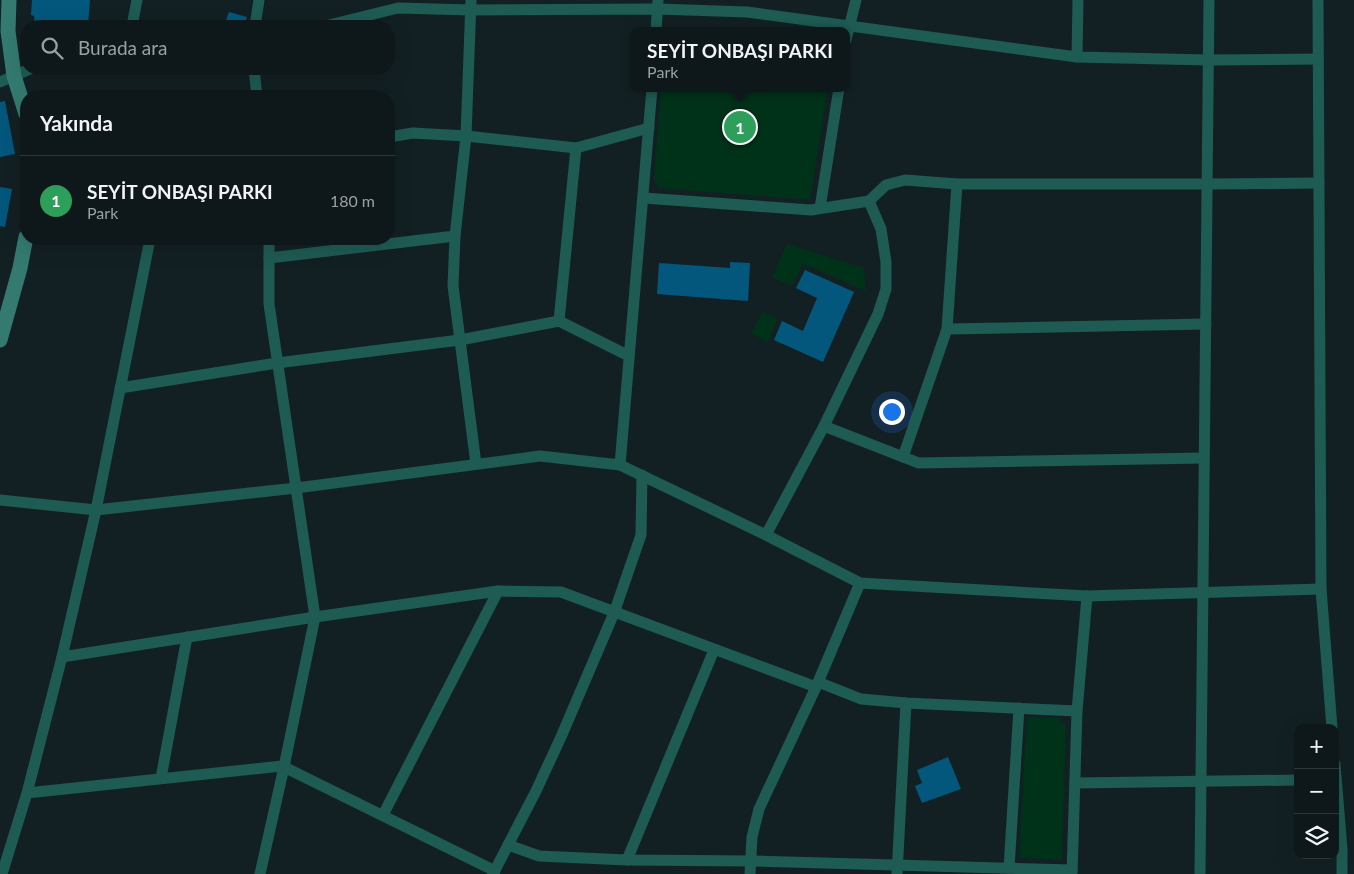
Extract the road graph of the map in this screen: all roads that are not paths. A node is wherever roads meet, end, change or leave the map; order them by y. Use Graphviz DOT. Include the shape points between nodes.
graph roads {
  1 [pos="9,0"];
  2 [pos="137,0"];
  3 [pos="258,0"];
  4 [pos="856,0"];
  5 [pos="1078,0"];
  6 [pos="1209,0"];
  7 [pos="1318,0"];
  8 [pos="471,5"];
  9 [pos="658,5"];
  10 [pos="133,20"];
  11 [pos="256,20"];
  12 [pos="349,20"];
  13 [pos="848,26"];
  14 [pos="656,27"];
  15 [pos="1077,56"];
  16 [pos="1318,59"];
  17 [pos="1209,60"];
  18 [pos="20,73"];
  19 [pos="255,75"];
  20 [pos="14,76"];
  21 [pos="0,82"];
  22 [pos="256,90"];
  23 [pos="652,92"];
  24 [pos="838,92"];
  25 [pos="20,95"];
  26 [pos="649,128"];
  27 [pos="395,136"];
  28 [pos="466,136"];
  29 [pos="576,148"];
  30 [pos="1319,183"];
  31 [pos="957,184"];
  32 [pos="1208,184"];
  33 [pos="644,198"];
  34 [pos="869,201"];
  35 [pos="820,208"];
  36 [pos="455,236"];
  37 [pos="395,243"];
  38 [pos="24,245"];
  39 [pos="149,245"];
  40 [pos="269,245"];
  41 [pos="379,245"];
  42 [pos="269,258"];
  43 [pos="559,321"];
  44 [pos="1206,324"];
  45 [pos="947,329"];
  46 [pos="0,340"];
  47 [pos="460,340"];
  48 [pos="629,356"];
  49 [pos="277,363"];
  50 [pos="120,388"];
  51 [pos="824,426"];
  52 [pos="903,457"];
  53 [pos="1204,458"];
  54 [pos="476,464"];
  55 [pos="620,465"];
  56 [pos="642,475"];
  57 [pos="296,488"];
  58 [pos="0,500"];
  59 [pos="96,510"];
  60 [pos="766,535"];
  61 [pos="860,583"];
  62 [pos="1321,589"];
  63 [pos="498,591"];
  64 [pos="1203,593"];
  65 [pos="1087,596"];
  66 [pos="614,613"];
  67 [pos="314,617"];
  68 [pos="187,637"];
  69 [pos="714,650"];
  70 [pos="62,657"];
  71 [pos="817,685"];
  72 [pos="906,703"];
  73 [pos="1018,708"];
  74 [pos="1078,710"];
  75 [pos="1332,724"];
  76 [pos="284,767"];
  77 [pos="161,778"];
  78 [pos="1294,780"];
  79 [pos="1201,782"];
  80 [pos="1075,783"];
  81 [pos="26,793"];
  82 [pos="1339,814"];
  83 [pos="382,816"];
  84 [pos="508,846"];
  85 [pos="627,860"];
  86 [pos="751,861"];
  87 [pos="1009,868"];
  88 [pos="897,869"];
  89 [pos="494,872"];
  90 [pos="1072,872"];
  91 [pos="2,874"];
  92 [pos="260,874"];
  93 [pos="750,874"];
  94 [pos="1200,874"];
  95 [pos="1342,874"];
  1 -- 20 [label="street" via="8,31"];
  2 -- 10 [label="street"];
  3 -- 11 [label="street"];
  4 -- 13 [label="street"];
  5 -- 15 [label="street"];
  6 -- 17 [label="street"];
  7 -- 16 [label="street"];
  8 -- 9 [label="street"];
  8 -- 12 [label="street" via="398,8"];
  8 -- 28 [label="street"];
  9 -- 13 [label="street" via="747,12"];
  9 -- 14 [label="street"];
  13 -- 15 [label="street"];
  15 -- 17 [label="street"];
  16 -- 17 [label="street"];
  16 -- 30 [label="street"];
  17 -- 32 [label="street"];
  18 -- 20 [label="street"];
  19 -- 22 [label="street"];
  20 -- 21 [label="street"];
  20 -- 25 [label="street"];
  23 -- 26 [label="street"];
  24 -- 35 [label="street"];
  26 -- 29 [label="street"];
  26 -- 33 [label="street"];
  27 -- 28 [label="street" via="413,132"];
  28 -- 29 [label="street"];
  28 -- 36 [label="street"];
  29 -- 43 [label="street"];
  30 -- 32 [label="street"];
  30 -- 62 [label="street"];
  31 -- 32 [label="street"];
  31 -- 34 [label="street" via="905,180 886,185"];
  31 -- 45 [label="street"];
  32 -- 44 [label="street"];
  33 -- 35 [label="street" via="811,210"];
  33 -- 48 [label="street"];
  34 -- 35 [label="street"];
  34 -- 51 [label="street" via="881,229 886,289 878,314"];
  36 -- 37 [label="street"];
  36 -- 47 [label="street" via="453,286"];
  38 -- 46 [label="street"];
  39 -- 50 [label="street"];
  40 -- 42 [label="street"];
  41 -- 42 [label="street"];
  42 -- 49 [label="street" via="268,304"];
  43 -- 47 [label="street"];
  43 -- 48 [label="street"];
  44 -- 45 [label="street"];
  44 -- 53 [label="street"];
  45 -- 52 [label="street"];
  47 -- 49 [label="street"];
  47 -- 54 [label="street"];
  48 -- 55 [label="street"];
  49 -- 50 [label="street"];
  49 -- 57 [label="street"];
  50 -- 59 [label="street"];
  51 -- 52 [label="street"];
  51 -- 60 [label="street"];
  52 -- 53 [label="street" via="919,463"];
  53 -- 64 [label="street"];
  54 -- 55 [label="street" via="540,456"];
  54 -- 57 [label="street"];
  55 -- 56 [label="street"];
  56 -- 60 [label="street"];
  56 -- 66 [label="street" via="641,535"];
  57 -- 59 [label="street"];
  57 -- 67 [label="street"];
  58 -- 59 [label="street"];
  59 -- 70 [label="street"];
  60 -- 61 [label="street"];
  61 -- 65 [label="street"];
  61 -- 71 [label="street"];
  62 -- 64 [label="street"];
  62 -- 75 [label="street"];
  63 -- 66 [label="street" via="560,592"];
  63 -- 67 [label="street"];
  63 -- 83 [label="street"];
  64 -- 65 [label="street"];
  64 -- 79 [label="street"];
  65 -- 74 [label="street"];
  66 -- 69 [label="street"];
  66 -- 84 [label="street" via="561,737"];
  67 -- 68 [label="street"];
  67 -- 76 [label="street"];
  68 -- 70 [label="street"];
  68 -- 77 [label="street"];
  69 -- 71 [label="street"];
  69 -- 85 [label="street"];
  70 -- 81 [label="street"];
  71 -- 72 [label="street" via="861,699"];
  71 -- 86 [label="street" via="760,809 752,837"];
  72 -- 73 [label="street"];
  72 -- 88 [label="street"];
  73 -- 74 [label="street"];
  73 -- 87 [label="street"];
  74 -- 80 [label="street"];
  76 -- 77 [label="street"];
  76 -- 83 [label="street"];
  76 -- 92 [label="street"];
  77 -- 81 [label="street"];
  78 -- 79 [label="street"];
  79 -- 80 [label="street"];
  79 -- 94 [label="street"];
  80 -- 90 [label="street"];
  81 -- 91 [label="street"];
  82 -- 95 [label="street"];
  83 -- 89 [label="street"];
  84 -- 85 [label="street" via="539,856"];
  84 -- 89 [label="street"];
  85 -- 86 [label="street"];
  86 -- 88 [label="street"];
  86 -- 93 [label="street"];
  87 -- 88 [label="street"];
  87 -- 90 [label="street"];
}
